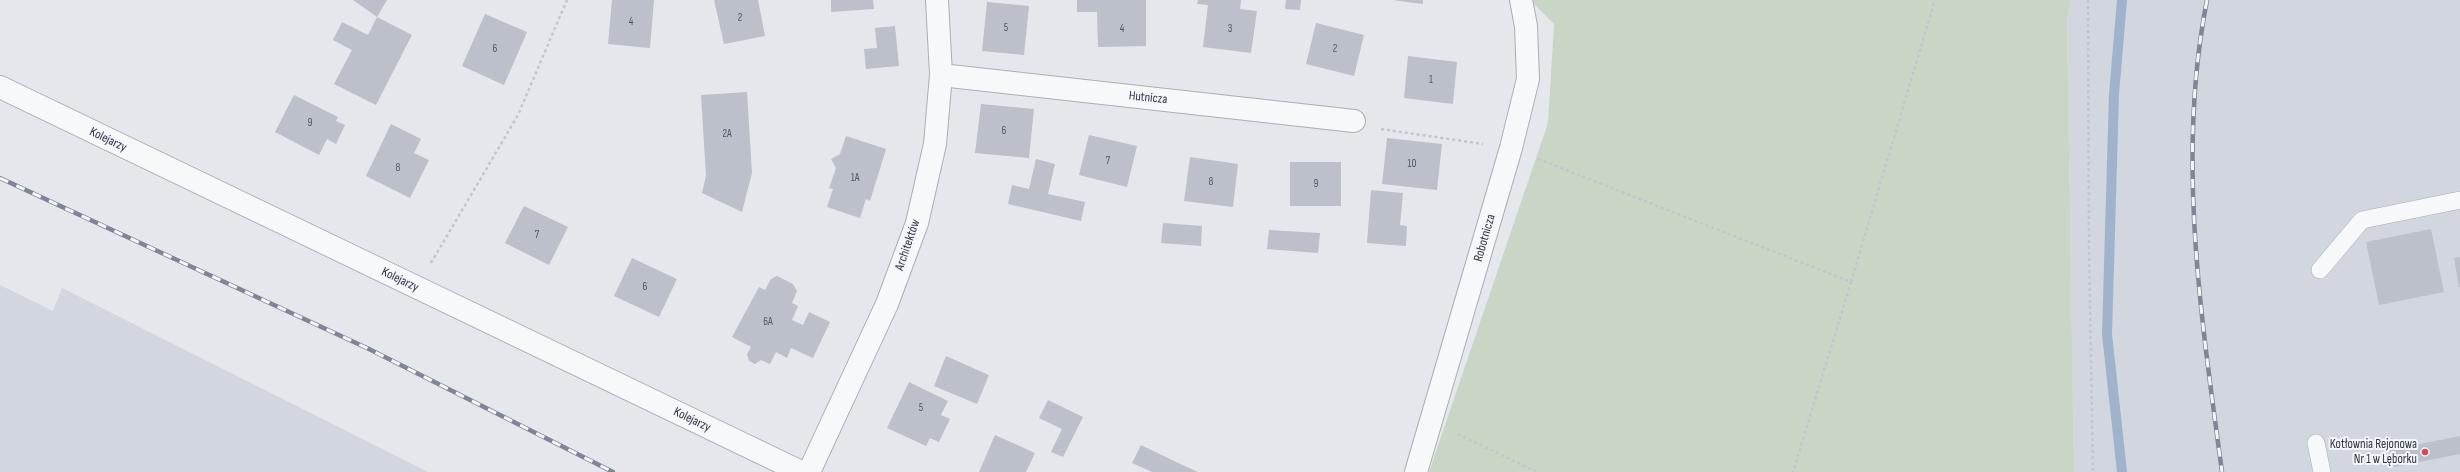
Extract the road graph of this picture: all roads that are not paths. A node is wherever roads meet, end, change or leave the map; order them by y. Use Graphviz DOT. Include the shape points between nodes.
graph roads {
  1 [pos="937,0"];
  2 [pos="1521,0"];
  3 [pos="941,75"];
  4 [pos="0,87"];
  5 [pos="1354,121"];
  6 [pos="2460,200"];
  7 [pos="2320,270"];
  8 [pos="2316,443"];
  9 [pos="800,472"];
  10 [pos="809,472"];
  11 [pos="1416,472"];
  12 [pos="2322,472"];
  1 -- 3 [label="street, Architektów"];
  2 -- 11 [label="street, Robotnicza" via="1528,47 1528,79 1511,148"];
  3 -- 5 [label="street, Hutnicza"];
  3 -- 10 [label="street, Architektów" via="935,144 917,223 887,304"];
  4 -- 9 [label="street, Kolejarzy"];
  6 -- 7 [label="lane" via="2362,220"];
  8 -- 12 [label="lane"];
}
